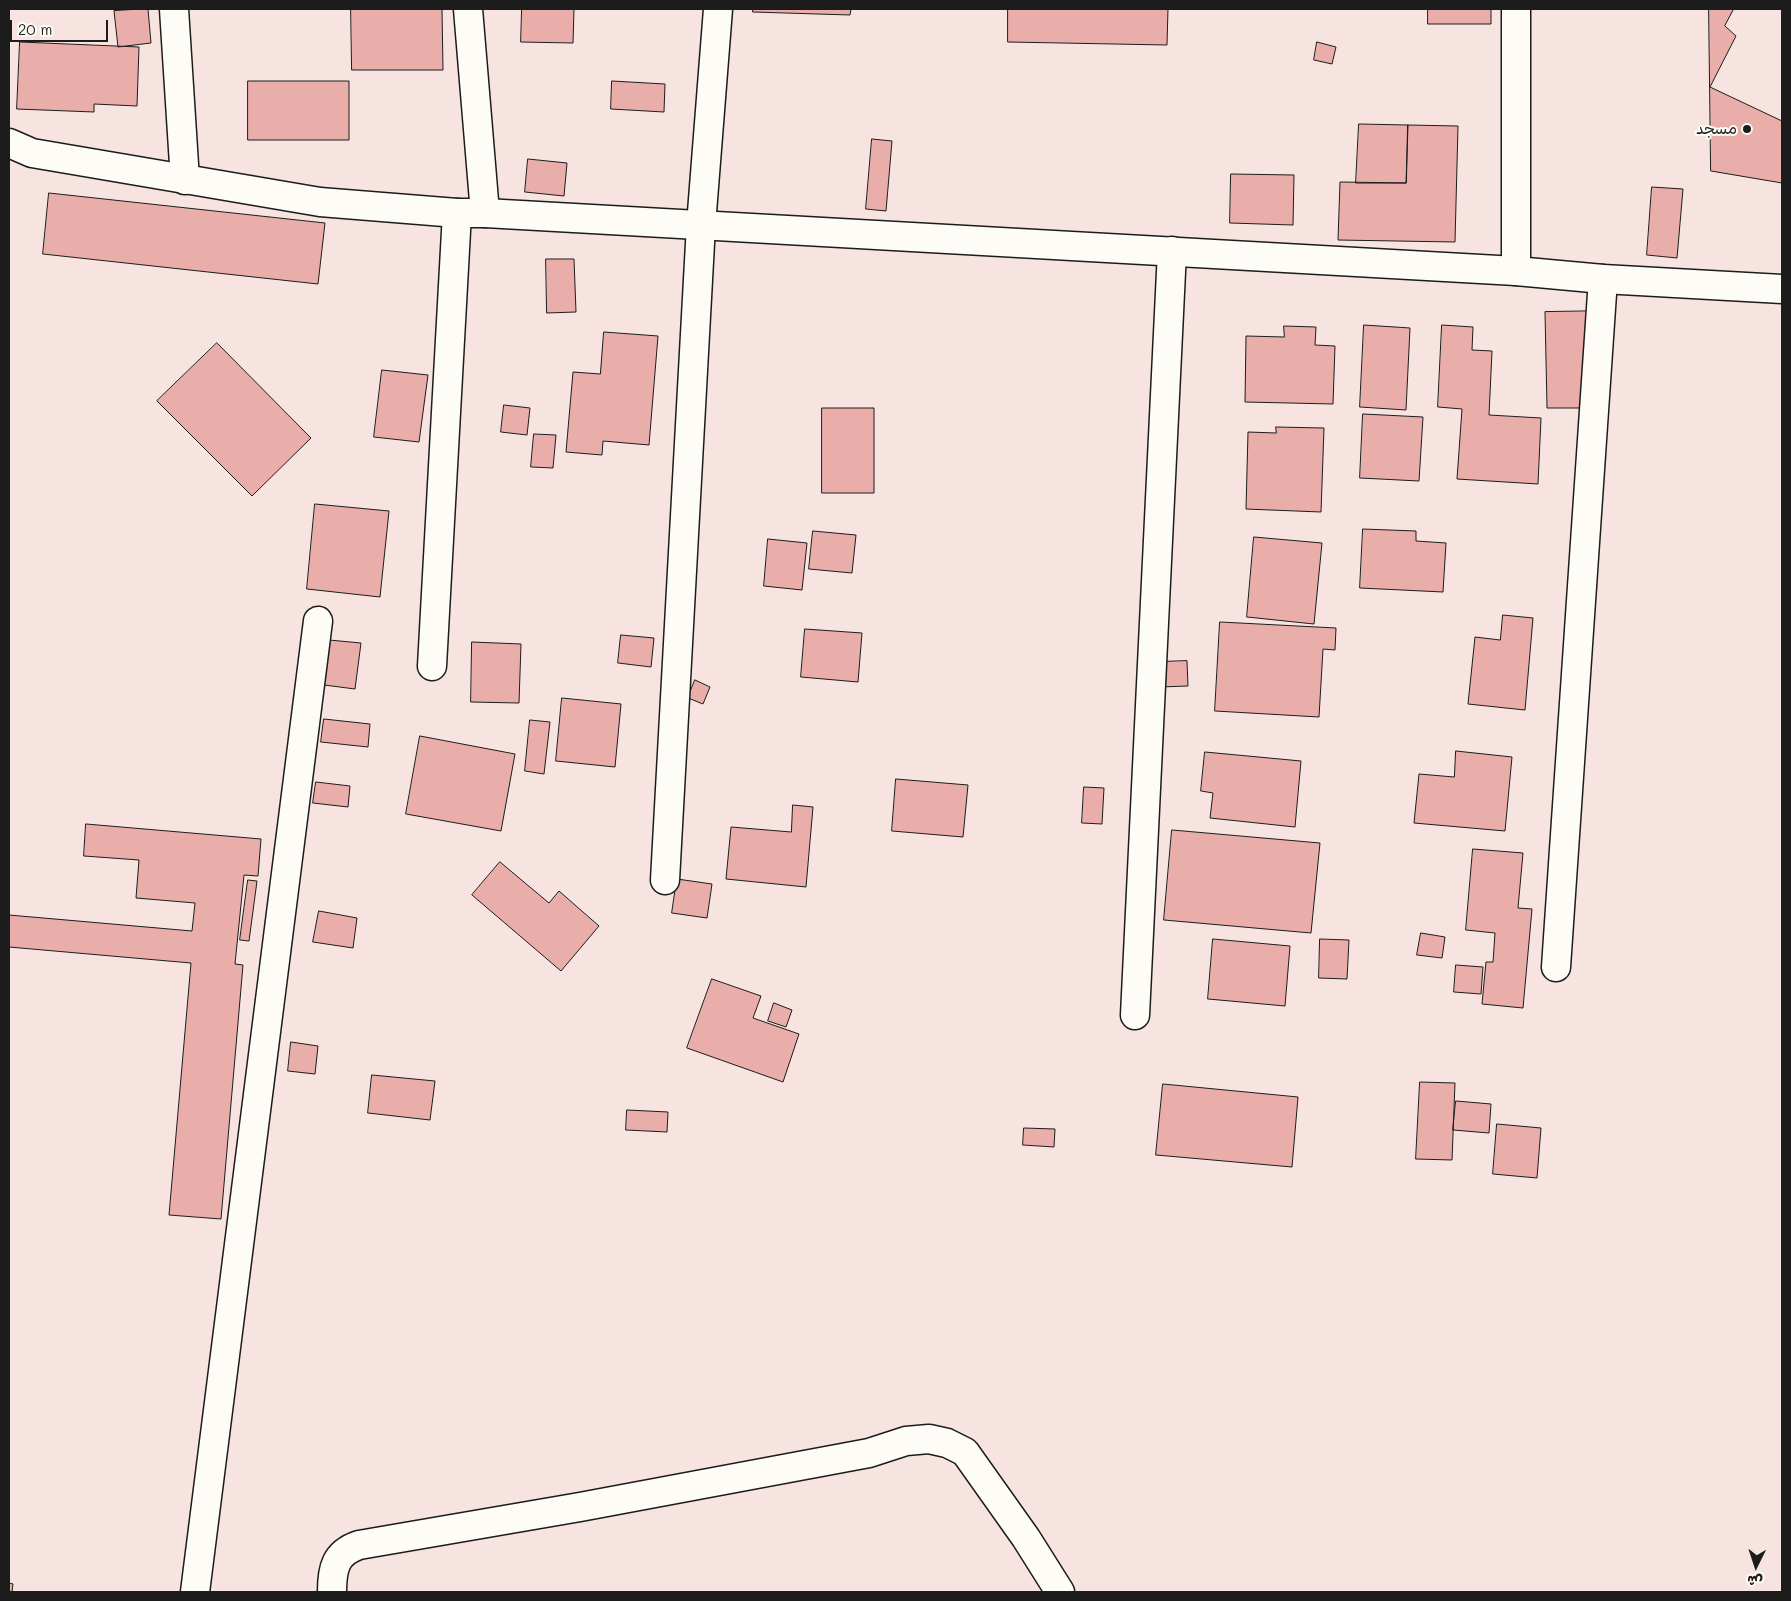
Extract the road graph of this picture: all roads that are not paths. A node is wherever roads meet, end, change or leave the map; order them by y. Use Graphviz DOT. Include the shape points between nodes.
graph roads {
  1 [pos="174,9"];
  2 [pos="468,9"];
  3 [pos="718,9"];
  4 [pos="1516,9"];
  5 [pos="9,144"];
  6 [pos="185,180"];
  7 [pos="457,213"];
  8 [pos="484,213"];
  9 [pos="701,225"];
  10 [pos="1172,251"];
  11 [pos="1516,271"];
  12 [pos="1603,279"];
  13 [pos="1782,289"];
  14 [pos="318,621"];
  15 [pos="432,666"];
  16 [pos="665,880"];
  17 [pos="1556,967"];
  18 [pos="1134,1015"];
  19 [pos="195,1592"];
  20 [pos="332,1592"];
  21 [pos="1060,1592"];
  1 -- 6 [label="street"];
  2 -- 8 [label="street"];
  3 -- 9 [label="street"];
  4 -- 11 [label="street"];
  5 -- 6 [label="street" via="32,153"];
  6 -- 7 [label="street" via="320,202"];
  7 -- 8 [label="street"];
  7 -- 15 [label="street"];
  8 -- 9 [label="street"];
  9 -- 10 [label="street"];
  9 -- 16 [label="street"];
  10 -- 11 [label="street"];
  10 -- 18 [label="street"];
  11 -- 12 [label="street"];
  12 -- 13 [label="street"];
  12 -- 17 [label="street"];
  14 -- 19 [label="street"];
  20 -- 21 [label="street" via="334,1566 348,1549 359,1545 570,1509 929,1439 965,1452"];
}
